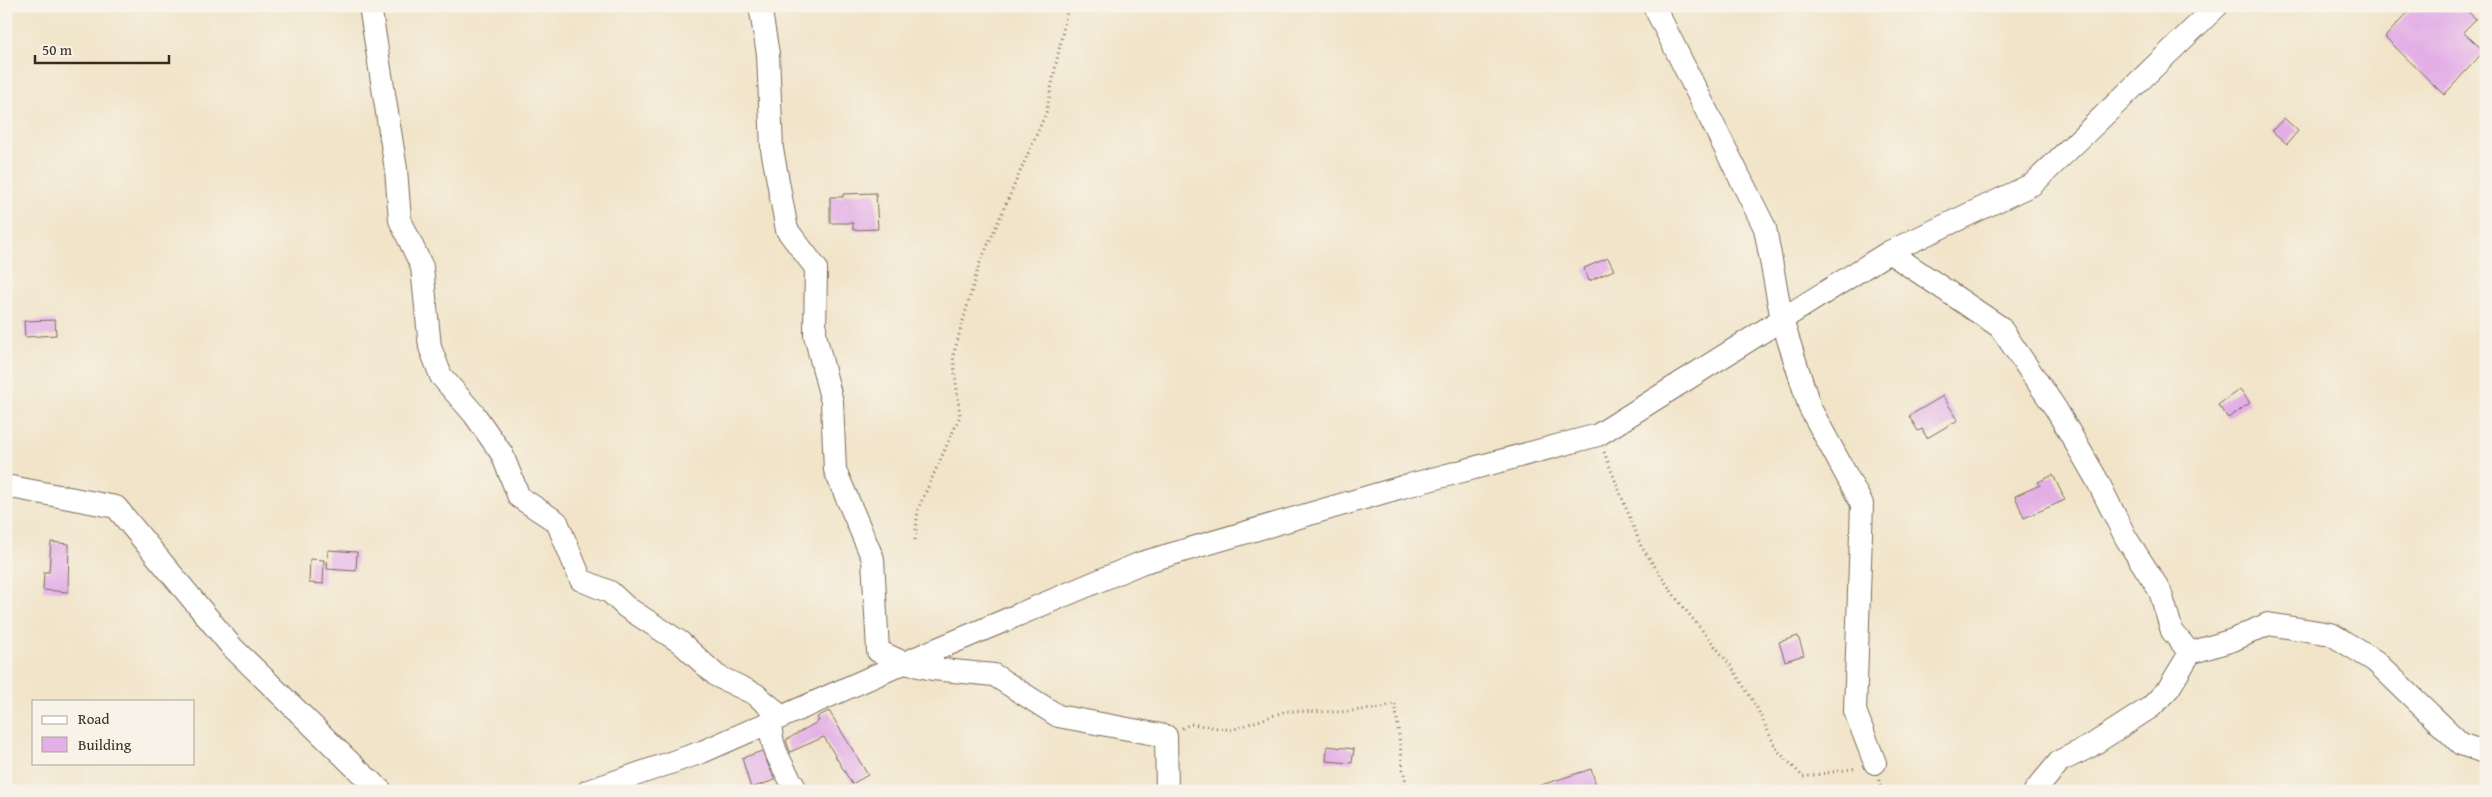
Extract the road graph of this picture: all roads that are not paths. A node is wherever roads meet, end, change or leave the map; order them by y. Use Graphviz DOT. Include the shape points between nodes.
graph roads {
  1 [pos="370,6"];
  2 [pos="760,6"];
  3 [pos="1654,6"];
  4 [pos="2218,6"];
  5 [pos="1889,252"];
  6 [pos="1782,320"];
  7 [pos="6,486"];
  8 [pos="2190,653"];
  9 [pos="904,663"];
  10 [pos="769,723"];
  11 [pos="2486,753"];
  12 [pos="1875,763"];
  13 [pos="381,791"];
  14 [pos="588,791"];
  15 [pos="797,791"];
  16 [pos="1166,791"];
  17 [pos="2035,791"];
  1 -- 10 [label="street" via="396,169 400,220 422,267 430,347 441,376 474,414 502,454 518,497 557,522 581,580 610,592 626,607 680,642 717,676 755,694 773,709"];
  2 -- 9 [label="street" via="768,54 772,149 787,230 816,268 815,335 832,402 835,470 873,559 878,652"];
  3 -- 6 [label="street" via="1765,228"];
  4 -- 5 [label="street" via="2033,184"];
  5 -- 6 [label="street"];
  5 -- 8 [label="street" via="2000,327 2056,410 2097,480 2126,538 2160,591 2172,631"];
  6 -- 9 [label="street" via="1598,436 1141,563"];
  6 -- 12 [label="street" via="1810,408 1862,504 1855,711"];
  7 -- 13 [label="street" via="116,507 232,647"];
  8 -- 11 [label="street" via="2268,624 2332,634 2376,662 2461,744"];
  8 -- 17 [label="street" via="2169,688 2151,707 2089,747 2060,761"];
  9 -- 10 [label="street"];
  9 -- 16 [label="street" via="994,675 1058,716 1166,736"];
  10 -- 14 [label="street" via="702,752"];
  10 -- 15 [label="street" via="778,760"];
}
